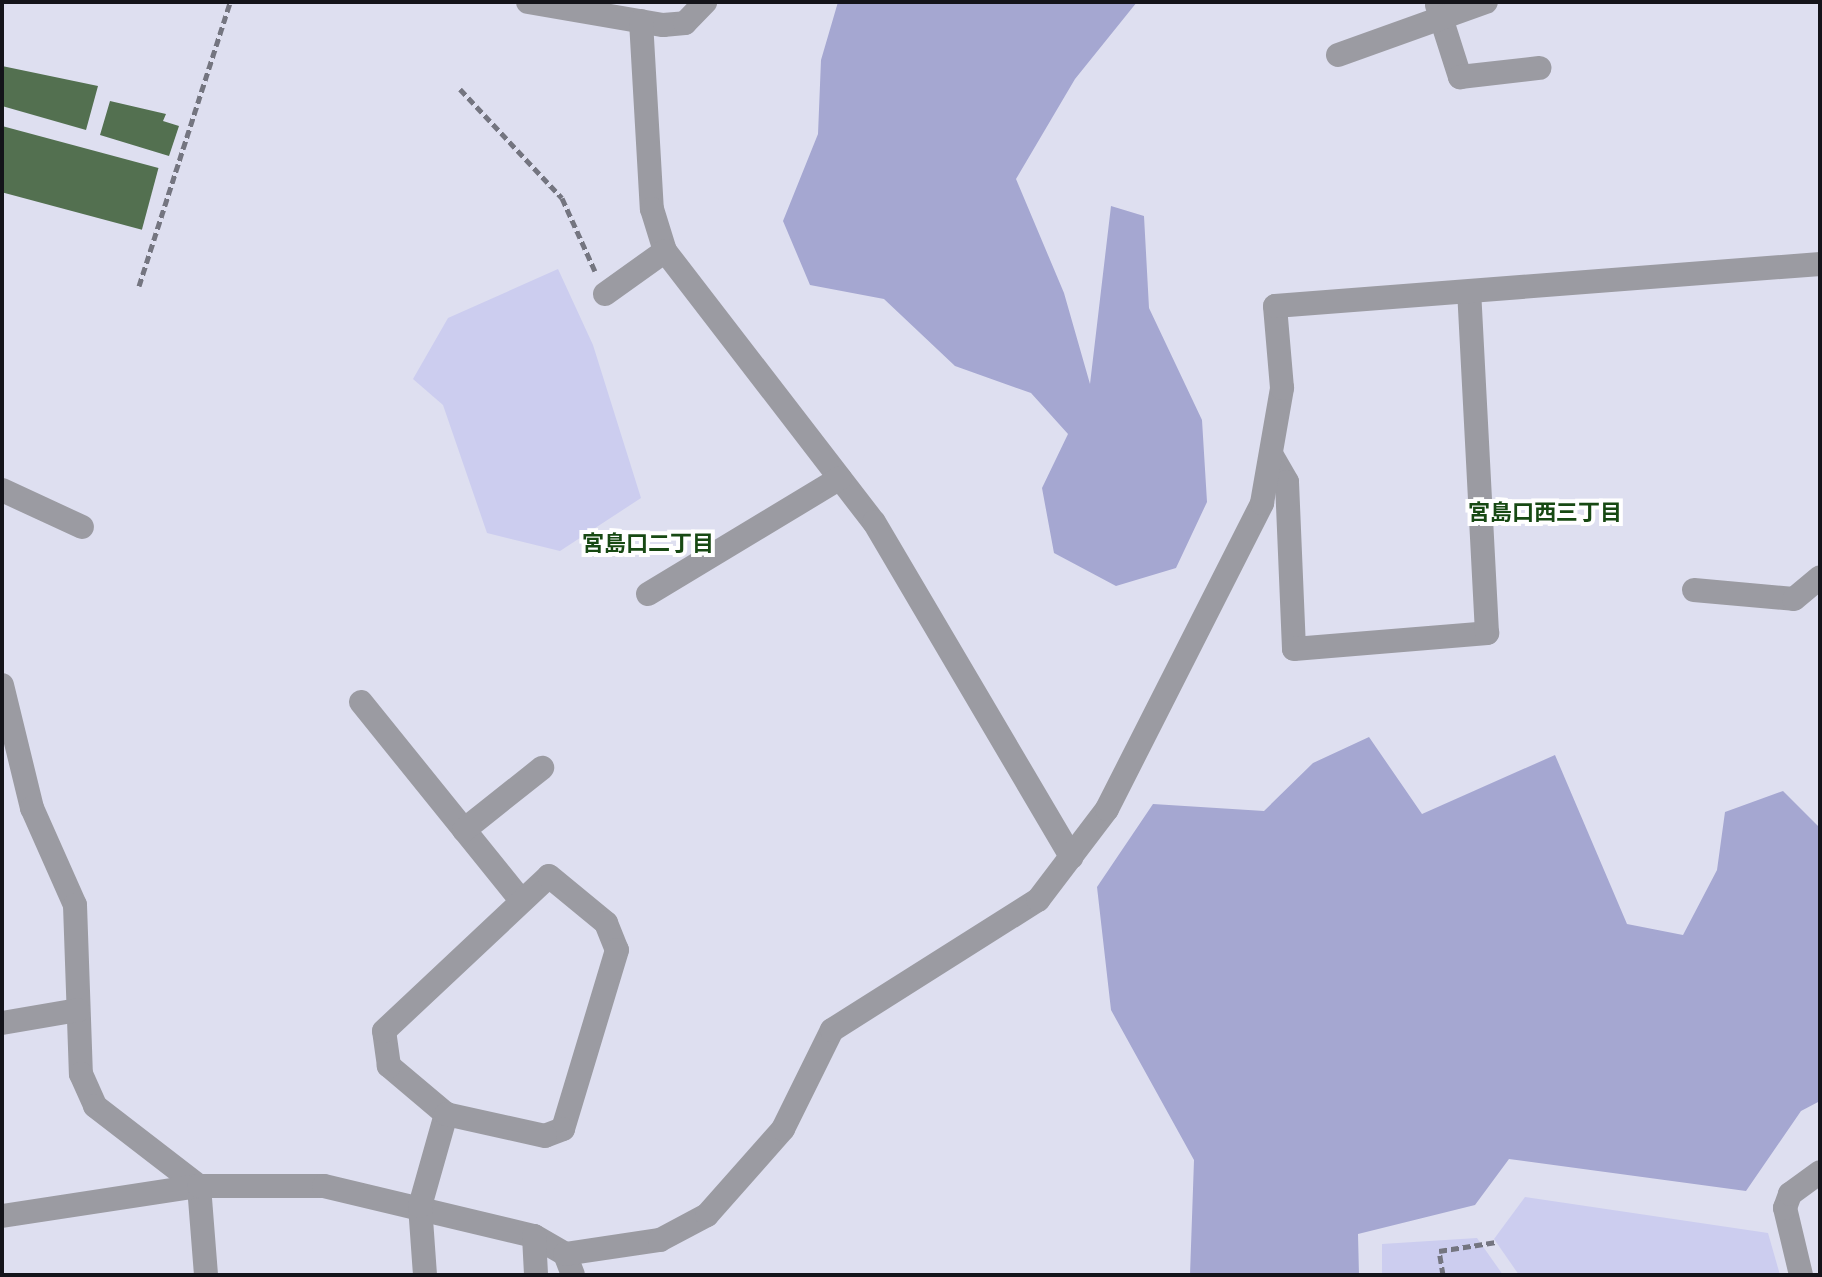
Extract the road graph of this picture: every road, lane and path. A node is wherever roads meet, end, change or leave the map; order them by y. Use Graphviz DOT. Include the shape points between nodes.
graph roads {
  1 [pos="230,2"];
  2 [pos="528,2"];
  3 [pos="705,2"];
  4 [pos="1486,2"];
  5 [pos="1439,10"];
  6 [pos="641,21"];
  7 [pos="1338,55"];
  8 [pos="1539,68"];
  9 [pos="460,89"];
  10 [pos="665,251"];
  11 [pos="1820,264"];
  12 [pos="139,286"];
  13 [pos="1469,293"];
  14 [pos="605,294"];
  15 [pos="1271,454"];
  16 [pos="840,478"];
  17 [pos="2,490"];
  18 [pos="82,527"];
  19 [pos="1820,577"];
  20 [pos="1694,590"];
  21 [pos="648,594"];
  22 [pos="2,685"];
  23 [pos="361,702"];
  24 [pos="542,768"];
  25 [pos="464,830"];
  26 [pos="1071,857"];
  27 [pos="521,900"];
  28 [pos="78,1010"];
  29 [pos="2,1023"];
  30 [pos="446,1114"];
  31 [pos="1820,1172"];
  32 [pos="199,1186"];
  33 [pos="420,1206"];
  34 [pos="2,1216"];
  35 [pos="534,1236"];
  36 [pos="1496,1242"];
  37 [pos="569,1264"];
  38 [pos="206,1275"];
  39 [pos="425,1275"];
  40 [pos="536,1275"];
  41 [pos="1443,1275"];
  42 [pos="1801,1275"];
  1 -- 12 [label="path"];
  2 -- 6 [label="street"];
  3 -- 6 [label="street" via="685,23"];
  4 -- 5 [label="street"];
  5 -- 7 [label="street"];
  5 -- 8 [label="street" via="1460,77"];
  6 -- 10 [label="street" via="652,209"];
  9 -- 14 [label="path" via="562,198"];
  10 -- 14 [label="street"];
  10 -- 16 [label="street"];
  11 -- 13 [label="street"];
  13 -- 15 [label="street" via="1275,306 1282,388"];
  13 -- 15 [label="street" via="1487,633 1294,649 1287,482"];
  15 -- 26 [label="street" via="1262,503 1107,809"];
  16 -- 21 [label="street"];
  16 -- 26 [label="street" via="874,522"];
  17 -- 18 [label="street"];
  19 -- 20 [label="street" via="1794,599"];
  22 -- 28 [label="street" via="32,808 75,905"];
  23 -- 25 [label="street"];
  24 -- 25 [label="street"];
  25 -- 27 [label="street"];
  26 -- 37 [label="street" via="1038,900 832,1030 783,1129 707,1215 660,1240"];
  27 -- 30 [label="street" via="384,1031 389,1066"];
  27 -- 30 [label="street" via="549,876 606,923 617,950 563,1129 545,1136"];
  28 -- 29 [label="street"];
  28 -- 32 [label="street" via="81,1074 95,1106"];
  30 -- 33 [label="street"];
  31 -- 42 [label="street" via="1790,1194 1785,1208"];
  32 -- 33 [label="street" via="324,1186"];
  32 -- 34 [label="street"];
  32 -- 38 [label="street"];
  33 -- 35 [label="street"];
  33 -- 39 [label="street"];
  35 -- 37 [label="street"];
  35 -- 40 [label="street"];
  36 -- 41 [label="path" via="1439,1251"];
}
